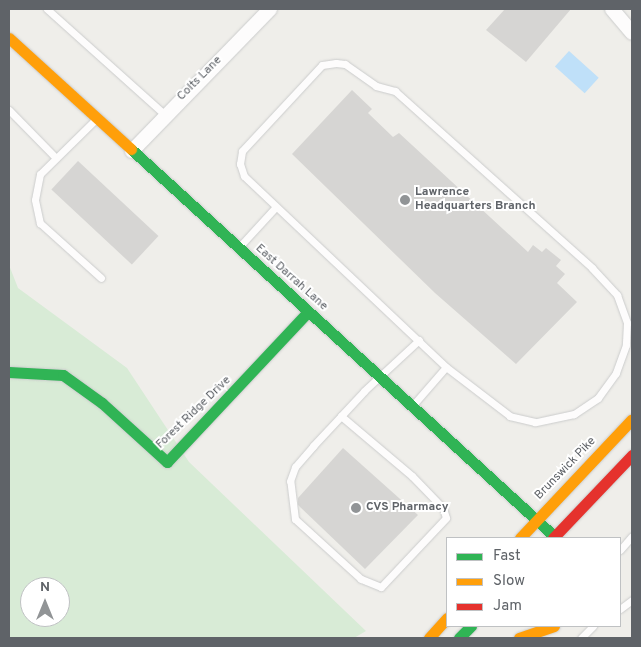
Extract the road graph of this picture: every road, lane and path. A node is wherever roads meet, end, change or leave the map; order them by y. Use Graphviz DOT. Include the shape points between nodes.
graph roads {
  1 [pos="47,9"];
  2 [pos="270,9"];
  3 [pos="612,9"];
  4 [pos="632,33"];
  5 [pos="9,38"];
  6 [pos="9,110"];
  7 [pos="165,115"];
  8 [pos="96,119"];
  9 [pos="132,151"];
  10 [pos="56,158"];
  11 [pos="274,208"];
  12 [pos="238,248"];
  13 [pos="101,278"];
  14 [pos="308,312"];
  15 [pos="419,340"];
  16 [pos="446,367"];
  17 [pos="9,372"];
  18 [pos="379,378"];
  19 [pos="411,407"];
  20 [pos="341,416"];
  21 [pos="632,419"];
  22 [pos="632,455"];
  23 [pos="536,521"];
  24 [pos="632,536"];
  25 [pos="521,537"];
  26 [pos="554,537"];
  27 [pos="556,537"];
  28 [pos="621,549"];
  29 [pos="632,600"];
  30 [pos="621,607"];
  31 [pos="446,619"];
  32 [pos="470,627"];
  33 [pos="551,627"];
  34 [pos="593,627"];
  35 [pos="429,638"];
  36 [pos="459,638"];
  37 [pos="519,638"];
  38 [pos="581,638"];
  1 -- 7 [label="lane"];
  2 -- 7 [label="street, Colts Lane"];
  3 -- 4 [label="street"];
  5 -- 8 [label="street, East Darrah Lane"];
  6 -- 10 [label="lane"];
  7 -- 9 [label="street, Colts Lane"];
  8 -- 9 [label="street, East Darrah Lane"];
  8 -- 10 [label="lane"];
  9 -- 12 [label="street, East Darrah Lane"];
  10 -- 13 [label="lane" via="40,174 35,200 40,223"];
  11 -- 12 [label="lane"];
  11 -- 15 [label="lane"];
  11 -- 16 [label="lane" via="244,176 240,164 242,151 322,65 345,64 376,86 395,91 592,268 617,294 627,323 626,346 616,373 598,398 574,414 535,422 510,416"];
  12 -- 14 [label="street, East Darrah Lane"];
  14 -- 17 [label="street, Forest Ridge Drive" via="167,462 102,402 63,375"];
  14 -- 18 [label="street, East Darrah Lane"];
  15 -- 16 [label="lane"];
  15 -- 18 [label="lane"];
  16 -- 19 [label="lane"];
  18 -- 19 [label="street, East Darrah Lane"];
  18 -- 20 [label="lane"];
  19 -- 23 [label="street, East Darrah Lane"];
  20 -- 20 [label="lane" via="412,476 443,508 446,518 381,587 361,579 295,519 290,497 295,467"];
  21 -- 23 [label="street, Brunswick Pike"];
  22 -- 27 [label="street"];
  23 -- 25 [label="street, Brunswick Pike"];
  23 -- 26 [label="street, East Darrah Lane"];
  24 -- 28 [label="lane"];
  29 -- 30 [label="lane"];
  31 -- 35 [label="street"];
  32 -- 36 [label="street"];
  33 -- 37 [label="street"];
  34 -- 38 [label="lane"];
}
